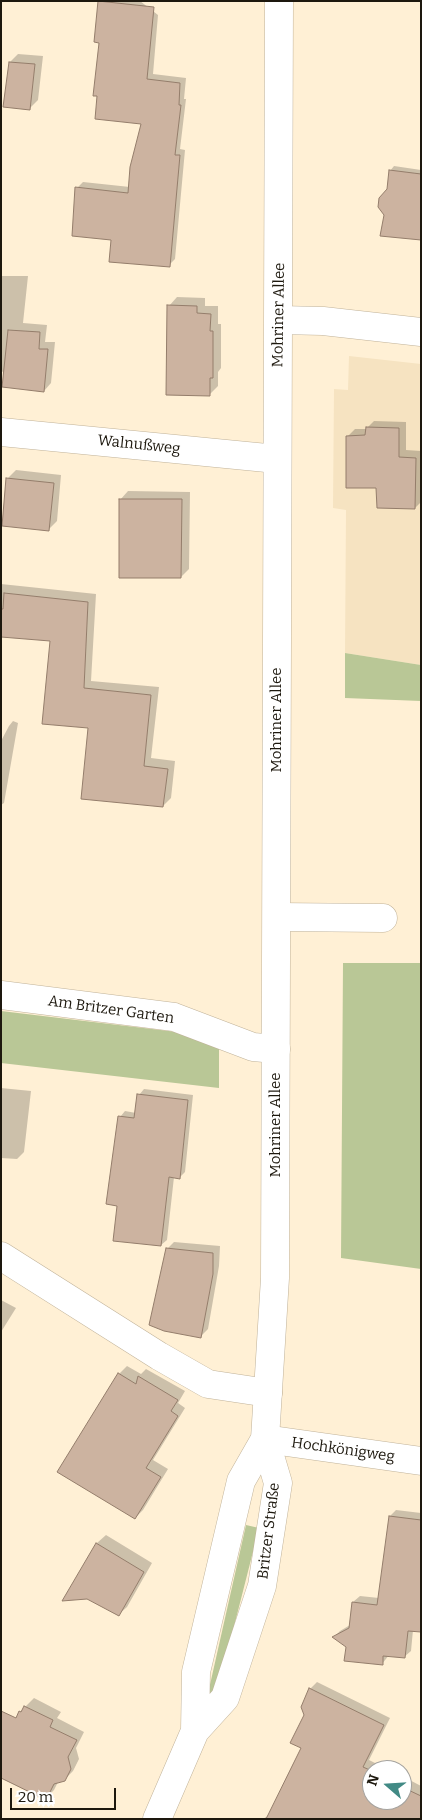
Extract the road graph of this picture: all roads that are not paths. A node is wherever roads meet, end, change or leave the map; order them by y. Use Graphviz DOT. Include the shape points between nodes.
graph roads {
  1 [pos="279,1"];
  2 [pos="279,320"];
  3 [pos="421,332"];
  4 [pos="1,432"];
  5 [pos="277,459"];
  6 [pos="277,917"];
  7 [pos="383,918"];
  8 [pos="1,995"];
  9 [pos="276,1049"];
  10 [pos="1,1256"];
  11 [pos="268,1393"];
  12 [pos="265,1439"];
  13 [pos="421,1461"];
  14 [pos="195,1731"];
  15 [pos="157,1819"];
  1 -- 2 [label="main road, Mohriner Allee"];
  2 -- 3 [label="main road" via="323,321"];
  2 -- 5 [label="main road, Mohriner Allee"];
  4 -- 5 [label="main road, Walnußweg"];
  5 -- 6 [label="main road, Mohriner Allee"];
  6 -- 7 [label="main road"];
  6 -- 9 [label="main road, Mohriner Allee"];
  8 -- 9 [label="main road, Am Britzer Garten" via="174,1018 253,1047"];
  9 -- 11 [label="main road, Mohriner Allee" via="275,1278"];
  10 -- 11 [label="main road" via="208,1384"];
  11 -- 12 [label="main road, Mohriner Allee"];
  12 -- 13 [label="main road, Hochkönigweg"];
  12 -- 14 [label="main road, Britzer Straße" via="241,1481 196,1672"];
  12 -- 14 [label="main road, Britzer Straße" via="278,1483 262,1586 226,1698"];
  14 -- 15 [label="main road, Britzer Straße"];
}
